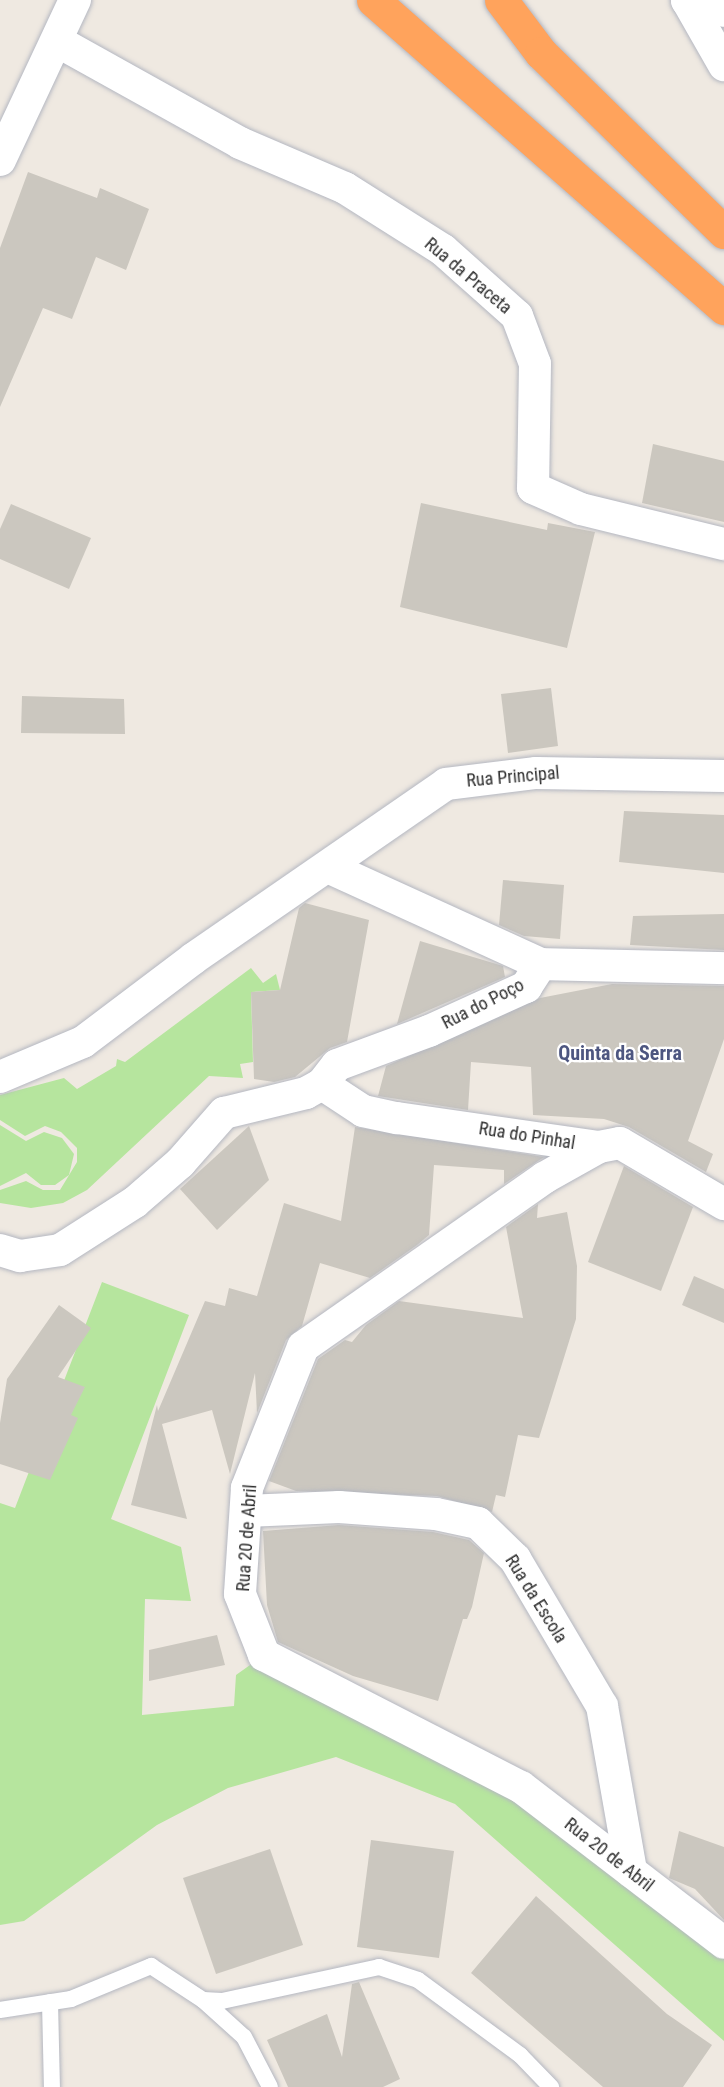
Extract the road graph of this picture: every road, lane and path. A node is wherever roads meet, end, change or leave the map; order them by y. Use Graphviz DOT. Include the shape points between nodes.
graph roads {
  1 [pos="75,0"];
  2 [pos="373,0"];
  3 [pos="501,0"];
  4 [pos="687,0"];
  5 [pos="724,10"];
  6 [pos="57,41"];
  7 [pos="724,65"];
  8 [pos="0,160"];
  9 [pos="724,232"];
  10 [pos="724,308"];
  11 [pos="724,544"];
  12 [pos="724,776"];
  13 [pos="330,868"];
  14 [pos="542,964"];
  15 [pos="724,968"];
  16 [pos="0,1077"];
  17 [pos="322,1084"];
  18 [pos="599,1147"];
  19 [pos="724,1204"];
  20 [pos="0,1250"];
  21 [pos="246,1511"];
  22 [pos="631,1871"];
  23 [pos="724,1943"];
  24 [pos="204,2000"];
  25 [pos="50,2002"];
  26 [pos="0,2010"];
  27 [pos="52,2087"];
  28 [pos="270,2087"];
  29 [pos="550,2087"];
  1 -- 6 [label="street"];
  2 -- 10 [label="highway"];
  3 -- 9 [label="highway" via="541,53"];
  4 -- 5 [label="street"];
  4 -- 7 [label="street"];
  6 -- 8 [label="street"];
  6 -- 11 [label="street, Rua da Praceta" via="240,143 345,188 442,250 517,316 534,364 533,488 581,509"];
  12 -- 13 [label="street, Rua Principal" via="536,773 446,784 364,838"];
  13 -- 14 [label="street"];
  13 -- 16 [label="street, Rua Principal" via="194,958 83,1042"];
  14 -- 15 [label="street, Rua do Poço"];
  14 -- 17 [label="street, Rua do Poço" via="526,987 429,1031 337,1065"];
  17 -- 18 [label="street, Rua do Pinhal" via="363,1111"];
  17 -- 20 [label="street" via="306,1093 224,1113 180,1163 135,1202 60,1250 20,1256"];
  18 -- 19 [label="street, Rua do Pinhal" via="620,1143"];
  18 -- 21 [label="street, Rua 20 de Abril" via="544,1178 303,1347 247,1488"];
  21 -- 22 [label="street, Rua 20 de Abril" via="240,1594 264,1655 521,1787"];
  21 -- 22 [label="street, Rua da Escola" via="339,1507 436,1514 478,1523 515,1559 602,1706"];
  22 -- 23 [label="street, Rua 20 de Abril"];
  24 -- 25 [label="lane" via="151,1966 70,1999"];
  24 -- 28 [label="lane" via="244,2037"];
  24 -- 29 [label="lane" via="222,2001 379,1967 418,1980 520,2055"];
  25 -- 26 [label="lane"];
  25 -- 27 [label="lane"];
}
